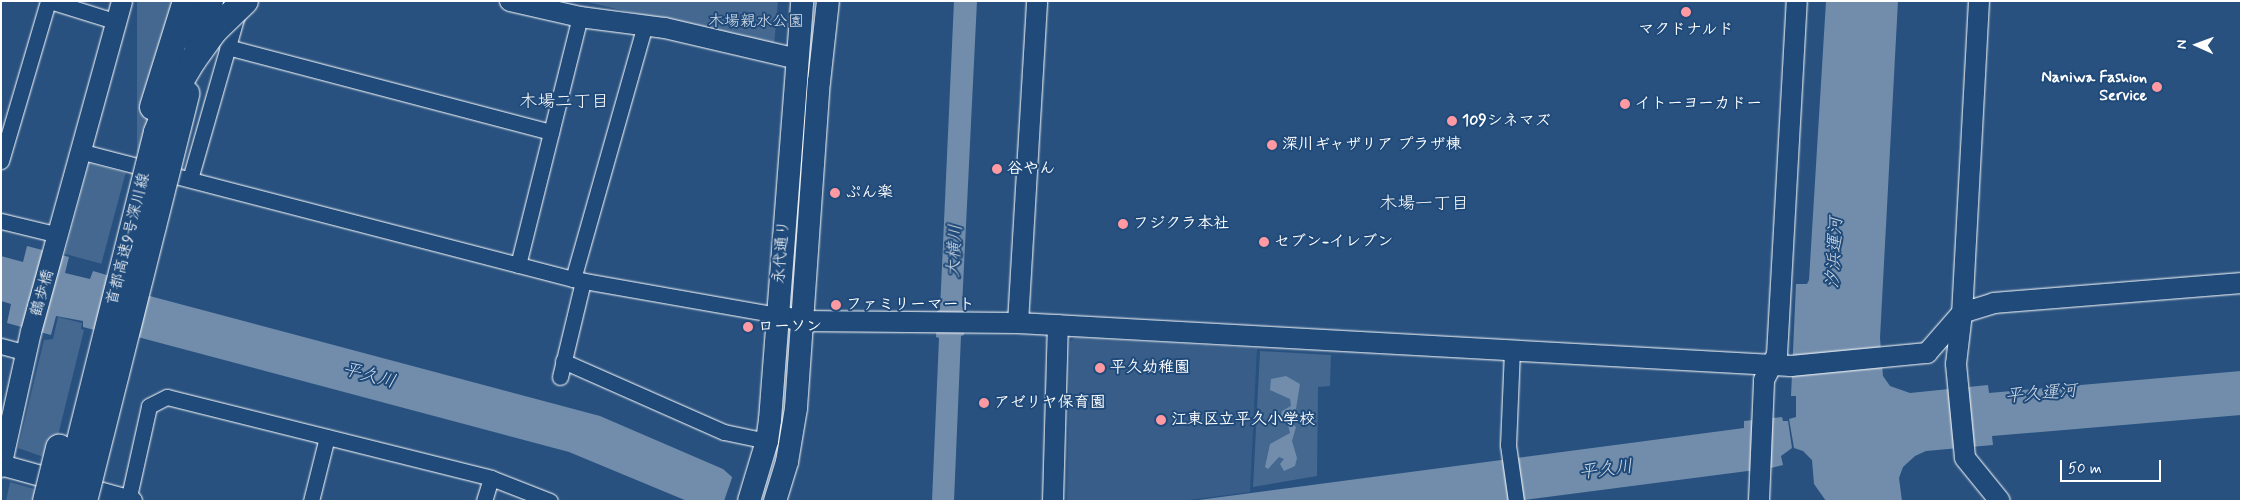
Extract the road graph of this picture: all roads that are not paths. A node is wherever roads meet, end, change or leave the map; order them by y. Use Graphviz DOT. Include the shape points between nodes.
graph roads {
  1 [pos="49,1"];
  2 [pos="122,1"];
  3 [pos="186,1"];
  4 [pos="210,1"];
  5 [pos="245,1"];
  6 [pos="510,1"];
  7 [pos="802,1"];
  8 [pos="828,1"];
  9 [pos="1037,1"];
  10 [pos="1797,1"];
  11 [pos="1980,1"];
  12 [pos="580,17"];
  13 [pos="116,22"];
  14 [pos="645,25"];
  15 [pos="227,47"];
  16 [pos="797,59"];
  17 [pos="551,132"];
  18 [pos="83,152"];
  19 [pos="1,161"];
  20 [pos="190,179"];
  21 [pos="1,221"];
  22 [pos="57,244"];
  23 [pos="518,265"];
  24 [pos="578,280"];
  25 [pos="2241,283"];
  26 [pos="1962,312"];
  27 [pos="778,315"];
  28 [pos="801,321"];
  29 [pos="1018,323"];
  30 [pos="1058,326"];
  31 [pos="1,346"];
  32 [pos="1512,350"];
  33 [pos="26,352"];
  34 [pos="563,361"];
  35 [pos="1771,365"];
  36 [pos="560,377"];
  37 [pos="327,438"];
  38 [pos="767,441"];
  39 [pos="1,466"];
  40 [pos="490,478"];
  41 [pos="751,496"];
  42 [pos="1053,498"];
  43 [pos="130,500"];
  44 [pos="46,501"];
  45 [pos="65,501"];
  46 [pos="72,501"];
  47 [pos="84,501"];
  48 [pos="311,501"];
  49 [pos="484,501"];
  50 [pos="550,501"];
  51 [pos="775,501"];
  52 [pos="1516,501"];
  53 [pos="1759,501"];
  54 [pos="2000,501"];
  1 -- 13 [label="street"];
  1 -- 19 [label="street"];
  2 -- 13 [label="street, 鶴歩橋"];
  3 -- 44 [label="highway, bridge" via="109,248"];
  4 -- 47 [label="highway, bridge"];
  5 -- 15 [label="street"];
  5 -- 45 [label="highway, 首都高速9号深川線, bridge" via="214,32 194,60 172,96 156,132"];
  5 -- 46 [label="highway, 首都高速9号深川線, bridge" via="207,44 181,85 167,116 133,243"];
  6 -- 12 [label="street"];
  7 -- 16 [label="main road, 永代通り"];
  8 -- 28 [label="main road, 永代通り"];
  9 -- 29 [label="street"];
  10 -- 35 [label="street" via="1776,355"];
  11 -- 26 [label="street"];
  12 -- 14 [label="street"];
  12 -- 17 [label="street"];
  13 -- 18 [label="street, 鶴歩橋"];
  14 -- 16 [label="street"];
  14 -- 24 [label="street"];
  15 -- 17 [label="street"];
  15 -- 20 [label="street"];
  16 -- 27 [label="main road, 永代通り"];
  17 -- 23 [label="street"];
  18 -- 20 [label="street"];
  18 -- 22 [label="street, 鶴歩橋"];
  20 -- 23 [label="street"];
  21 -- 22 [label="street"];
  22 -- 33 [label="street, 鶴歩橋"];
  23 -- 24 [label="street"];
  24 -- 27 [label="street"];
  24 -- 34 [label="street"];
  25 -- 26 [label="street" via="1994,303"];
  26 -- 35 [label="street" via="1928,353 1794,366"];
  26 -- 54 [label="street" via="1956,364 1965,458"];
  27 -- 28 [label="street"];
  27 -- 38 [label="main road, 永代通り"];
  28 -- 29 [label="street"];
  28 -- 51 [label="main road, 永代通り" via="793,436"];
  29 -- 30 [label="street"];
  30 -- 32 [label="street"];
  30 -- 42 [label="street"];
  31 -- 33 [label="street"];
  32 -- 35 [label="street"];
  32 -- 52 [label="street" via="1509,456"];
  33 -- 39 [label="street, 鶴歩橋"];
  34 -- 36 [label="street"];
  34 -- 38 [label="street" via="724,432"];
  35 -- 53 [label="street" via="1764,380"];
  37 -- 40 [label="street"];
  37 -- 43 [label="street" via="167,397 149,406"];
  37 -- 48 [label="street"];
  38 -- 41 [label="main road, 永代通り"];
  39 -- 43 [label="street"];
  40 -- 49 [label="street"];
  40 -- 50 [label="street"];
}
